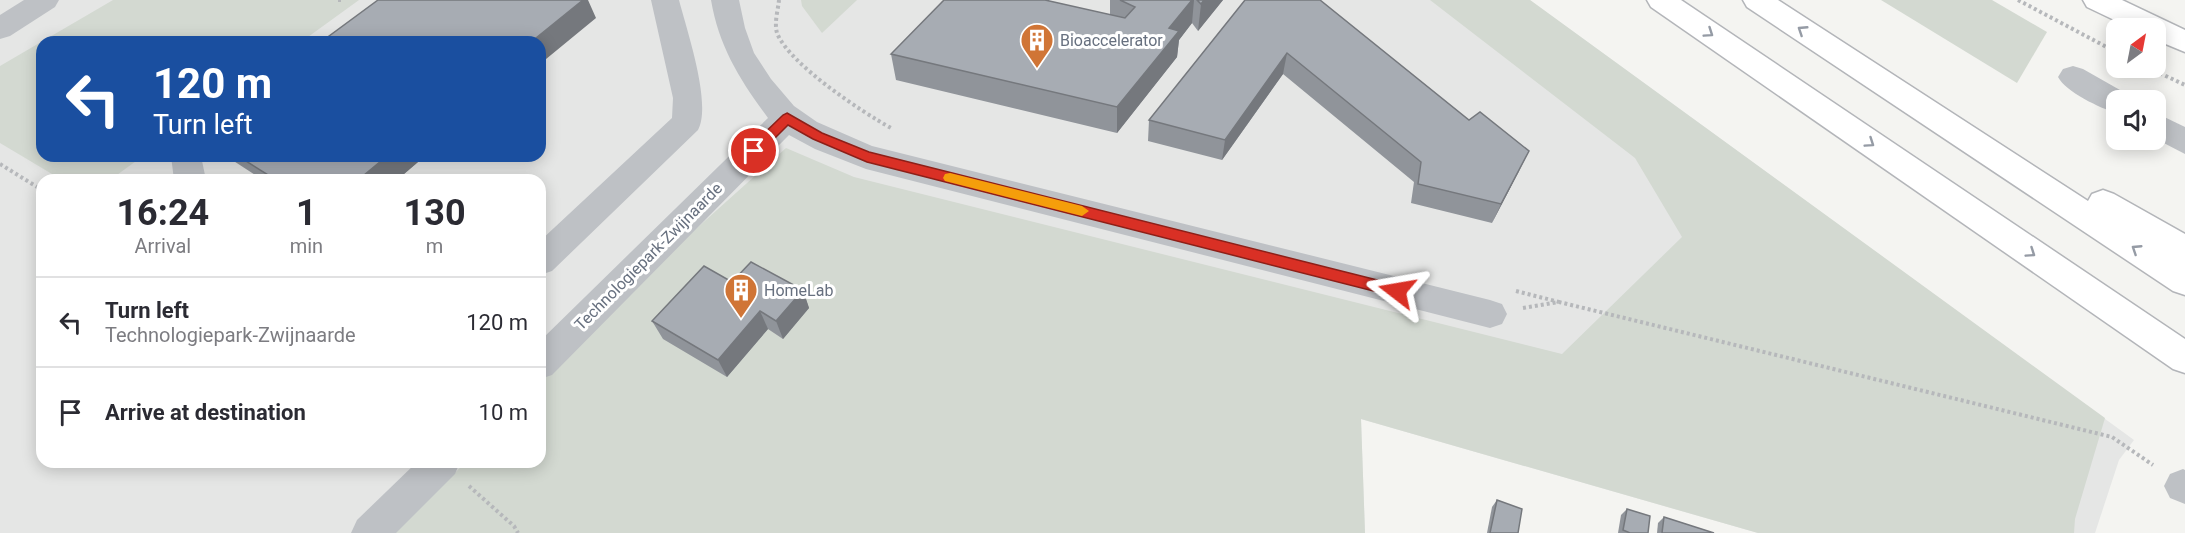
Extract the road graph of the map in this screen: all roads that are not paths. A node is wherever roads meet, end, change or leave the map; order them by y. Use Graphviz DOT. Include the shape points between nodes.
graph roads {
  1 [pos="45,0"];
  2 [pos="665,0"];
  3 [pos="725,0"];
  4 [pos="1661,0"];
  5 [pos="1757,0"];
  6 [pos="2097,0"];
  7 [pos="0,29"];
  8 [pos="2185,42"];
  9 [pos="1848,59"];
  10 [pos="2073,77"];
  11 [pos="2106,96"];
  12 [pos="787,118"];
  13 [pos="2166,131"];
  14 [pos="2185,142"];
  15 [pos="2185,250"];
  16 [pos="546,255"];
  17 [pos="2185,281"];
  18 [pos="1490,314"];
  19 [pos="546,358"];
  20 [pos="2185,358"];
  21 [pos="454,473"];
  22 [pos="370,533"];
  1 -- 7 [label="street"];
  2 -- 16 [label="street" via="688,98 687,122"];
  3 -- 12 [label="street" via="738,53 758,85"];
  4 -- 20 [label="highway, one-way"];
  9 -- 5 [label="highway, one-way"];
  6 -- 8 [label="highway"];
  9 -- 15 [label="highway"];
  17 -- 9 [label="highway, one-way"];
  10 -- 11 [label="street"];
  12 -- 18 [label="street" via="817,136 867,157"];
  12 -- 19 [label="street, Technologiepark-Zwijnaarde"];
  13 -- 14 [label="street"];
  21 -- 22 [label="street"];
}
